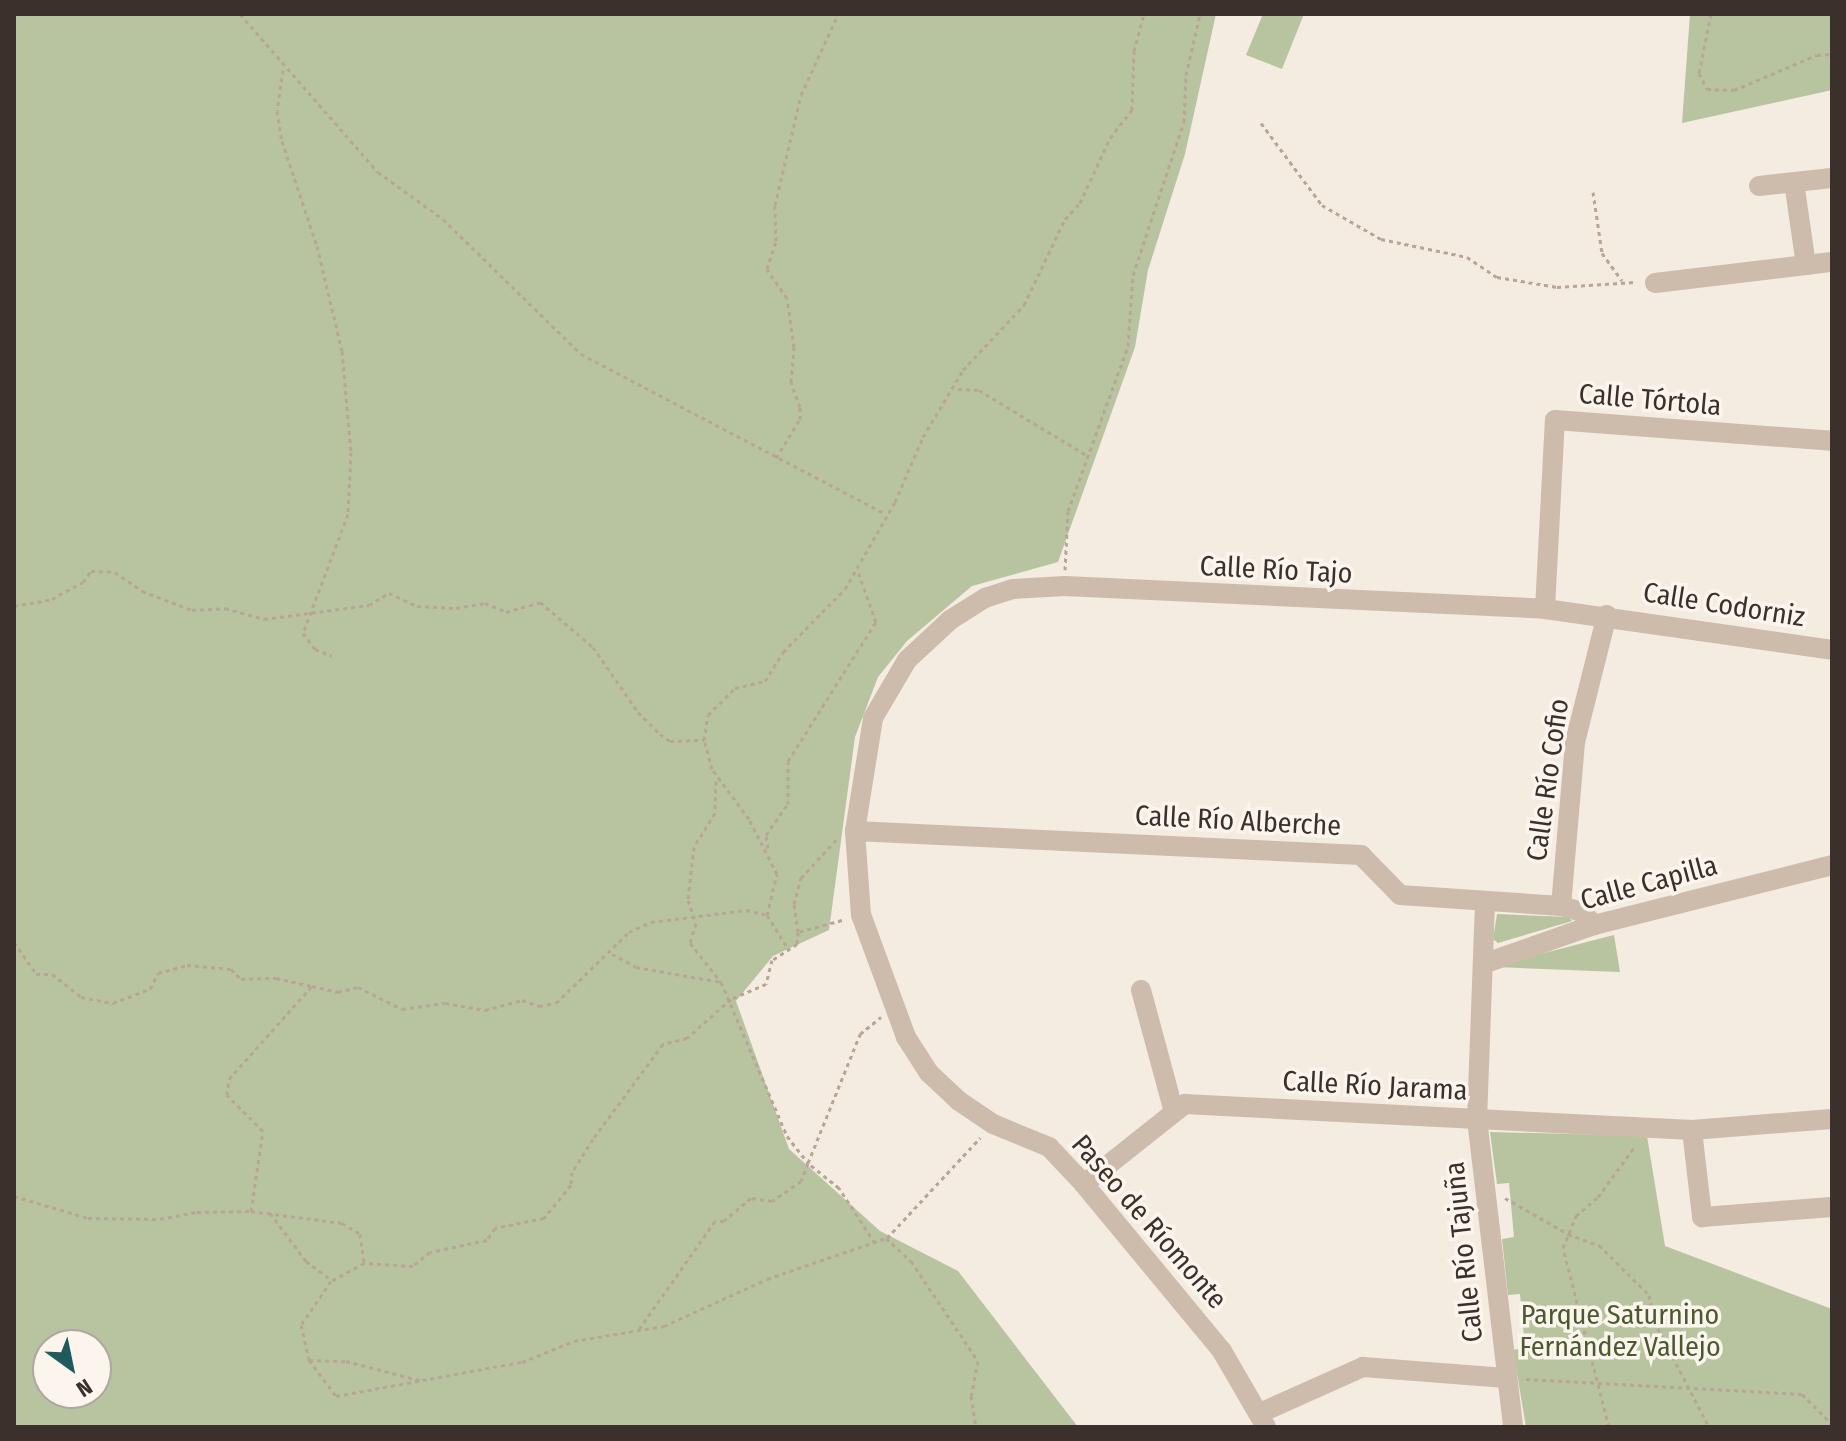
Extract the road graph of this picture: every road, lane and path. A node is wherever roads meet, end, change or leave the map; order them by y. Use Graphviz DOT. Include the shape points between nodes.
graph roads {
  1 [pos="240,14"];
  2 [pos="838,14"];
  3 [pos="1144,14"];
  4 [pos="1200,14"];
  5 [pos="1711,14"];
  6 [pos="1832,54"];
  7 [pos="283,69"];
  8 [pos="1261,123"];
  9 [pos="1832,178"];
  10 [pos="1794,182"];
  11 [pos="1759,186"];
  12 [pos="1593,192"];
  13 [pos="1832,262"];
  14 [pos="1806,265"];
  15 [pos="1622,281"];
  16 [pos="1655,283"];
  17 [pos="956,388"];
  18 [pos="1832,441"];
  19 [pos="1088,456"];
  20 [pos="776,458"];
  21 [pos="887,515"];
  22 [pos="856,567"];
  23 [pos="1065,586"];
  24 [pos="14,606"];
  25 [pos="1545,609"];
  26 [pos="312,611"];
  27 [pos="1607,615"];
  28 [pos="950,620"];
  29 [pos="1832,650"];
  30 [pos="332,656"];
  31 [pos="704,740"];
  32 [pos="717,777"];
  33 [pos="855,831"];
  34 [pos="768,852"];
  35 [pos="1832,865"];
  36 [pos="1485,902"];
  37 [pos="1561,906"];
  38 [pos="767,915"];
  39 [pos="861,915"];
  40 [pos="694,916"];
  41 [pos="1594,925"];
  42 [pos="798,932"];
  43 [pos="14,942"];
  44 [pos="788,950"];
  45 [pos="610,953"];
  46 [pos="1483,964"];
  47 [pos="721,982"];
  48 [pos="312,986"];
  49 [pos="1141,990"];
  50 [pos="731,999"];
  51 [pos="893,1006"];
  52 [pos="1173,1109"];
  53 [pos="1477,1119"];
  54 [pos="1832,1119"];
  55 [pos="993,1124"];
  56 [pos="1649,1128"];
  57 [pos="1692,1130"];
  58 [pos="808,1163"];
  59 [pos="1084,1184"];
  60 [pos="1484,1186"];
  61 [pos="14,1196"];
  62 [pos="1832,1207"];
  63 [pos="251,1211"];
  64 [pos="270,1213"];
  65 [pos="1568,1234"];
  66 [pos="886,1238"];
  67 [pos="876,1244"];
  68 [pos="364,1263"];
  69 [pos="331,1281"];
  70 [pos="637,1332"];
  71 [pos="309,1360"];
  72 [pos="1506,1378"];
  73 [pos="1596,1381"];
  74 [pos="424,1382"];
  75 [pos="1686,1384"];
  76 [pos="1263,1420"];
  77 [pos="1832,1424"];
  78 [pos="976,1427"];
  79 [pos="1513,1427"];
  80 [pos="1609,1427"];
  81 [pos="1709,1427"];
  1 -- 7 [label="path"];
  2 -- 20 [label="path" via="801,95 775,205 776,241 767,269 787,298 794,347 791,382 800,407 800,419"];
  3 -- 17 [label="path" via="1132,64 1132,110 1110,138 1080,203 1065,219 1024,305 963,370"];
  4 -- 19 [label="path" via="1186,75 1184,122 1133,275 1128,346"];
  5 -- 6 [label="path" via="1699,73 1707,89 1734,90 1817,55"];
  7 -- 20 [label="path" via="378,172 443,219 581,354"];
  7 -- 26 [label="path" via="277,111 282,141 317,246 342,351 351,452 348,514"];
  8 -- 15 [label="path" via="1322,205 1381,239 1467,257 1497,277 1557,287"];
  9 -- 10 [label="street"];
  10 -- 11 [label="street"];
  10 -- 14 [label="street"];
  12 -- 15 [label="path" via="1602,253"];
  13 -- 14 [label="street"];
  14 -- 16 [label="street"];
  15 -- 16 [label="path"];
  17 -- 19 [label="path" via="979,390"];
  17 -- 21 [label="path" via="923,437"];
  18 -- 25 [label="street, Calle Tórtola" via="1555,420"];
  19 -- 23 [label="path" via="1068,511"];
  20 -- 21 [label="path"];
  21 -- 22 [label="path"];
  22 -- 31 [label="path" via="845,589 783,652 765,681 735,688 712,705"];
  22 -- 34 [label="path" via="876,622 788,761 788,804 766,835"];
  23 -- 25 [label="street, Calle Río Tajo"];
  23 -- 28 [label="street, Calle Río Tajo" via="1013,589 985,598"];
  24 -- 26 [label="path" via="52,599 83,582 91,571 115,572 142,591 192,610 225,608 264,619"];
  25 -- 27 [label="street, Calle Río Tajo"];
  26 -- 30 [label="path" via="303,633 315,649"];
  26 -- 31 [label="path" via="369,605 389,593 417,606 485,603 506,612 540,602 593,647 638,712 660,734 670,741"];
  27 -- 29 [label="street, Calle Codorniz"];
  27 -- 37 [label="street, Calle Río Cofio" via="1575,742"];
  28 -- 33 [label="street, Paseo de Ríomonte" via="907,660 873,718"];
  31 -- 32 [label="path"];
  32 -- 34 [label="path"];
  32 -- 40 [label="path" via="715,813 694,847 688,900"];
  33 -- 36 [label="street, Calle Río Alberche" via="1361,855 1400,895"];
  33 -- 39 [label="street, Paseo de Ríomonte"];
  33 -- 42 [label="path" via="829,843 801,878 794,904"];
  34 -- 38 [label="path" via="777,874"];
  35 -- 41 [label="street, Calle Capilla"];
  36 -- 37 [label="street, Calle Río Alberche"];
  36 -- 46 [label="street"];
  37 -- 41 [label="street, Calle Río Alberche" via="1582,912"];
  38 -- 40 [label="path" via="746,910"];
  38 -- 44 [label="path"];
  39 -- 42 [label="path"];
  39 -- 51 [label="street, Paseo de Ríomonte"];
  40 -- 45 [label="path" via="651,922 629,932"];
  40 -- 47 [label="path" via="690,943"];
  41 -- 46 [label="street, Calle Capilla"];
  42 -- 44 [label="path" via="797,944"];
  43 -- 48 [label="path" via="36,974 52,974 81,997 113,1003 150,989 158,973 187,965 231,969 241,979 276,978"];
  44 -- 50 [label="path" via="772,960 766,984"];
  45 -- 47 [label="path" via="636,967"];
  45 -- 48 [label="path" via="588,967 556,1003 539,1006 522,1000 485,1010 445,1003 402,1009 358,987 338,992"];
  46 -- 53 [label="street"];
  47 -- 50 [label="path"];
  48 -- 63 [label="path" via="229,1079 227,1095 263,1131"];
  49 -- 52 [label="street"];
  50 -- 58 [label="path" via="787,1136"];
  50 -- 68 [label="path" via="687,1038 663,1044 593,1139 564,1196 544,1218 495,1228 487,1240 430,1252 413,1266"];
  51 -- 55 [label="street, Paseo de Ríomonte" via="929,1073"];
  51 -- 58 [label="path" via="860,1034"];
  52 -- 53 [label="street, Calle Río Jarama" via="1185,1104"];
  52 -- 59 [label="street"];
  53 -- 56 [label="street, Calle Río Jarama"];
  53 -- 60 [label="street, Calle Río Tajuña"];
  54 -- 57 [label="street, Calle Río Jarama"];
  55 -- 59 [label="street, Paseo de Ríomonte" via="1049,1147"];
  55 -- 66 [label="path"];
  56 -- 57 [label="street, Calle Río Jarama"];
  56 -- 65 [label="path" via="1598,1197 1576,1216"];
  57 -- 62 [label="street" via="1702,1217"];
  58 -- 67 [label="path" via="839,1188"];
  58 -- 70 [label="path" via="801,1181 772,1201 751,1198 724,1221 715,1221"];
  59 -- 76 [label="street, Paseo de Ríomonte" via="1222,1351"];
  60 -- 65 [label="path"];
  60 -- 72 [label="street, Calle Río Tajuña"];
  61 -- 63 [label="path" via="88,1218 160,1219"];
  63 -- 64 [label="path"];
  64 -- 68 [label="path" via="342,1223 360,1234"];
  64 -- 69 [label="path" via="306,1261"];
  65 -- 73 [label="path" via="1563,1248"];
  65 -- 75 [label="path" via="1599,1245 1649,1295 1654,1321"];
  66 -- 67 [label="path"];
  66 -- 78 [label="path" via="911,1261 978,1361 971,1396"];
  67 -- 70 [label="path" via="767,1279 664,1326"];
  68 -- 69 [label="path"];
  69 -- 71 [label="path" via="301,1325"];
  70 -- 74 [label="path" via="574,1341 522,1362"];
  71 -- 74 [label="path" via="346,1361"];
  71 -- 74 [label="path" via="336,1396"];
  72 -- 73 [label="path"];
  72 -- 76 [label="street" via="1363,1367"];
  72 -- 79 [label="street, Calle Río Tajuña"];
  73 -- 75 [label="path"];
  73 -- 80 [label="path"];
  75 -- 77 [label="path" via="1802,1394"];
  75 -- 81 [label="path"];
}
